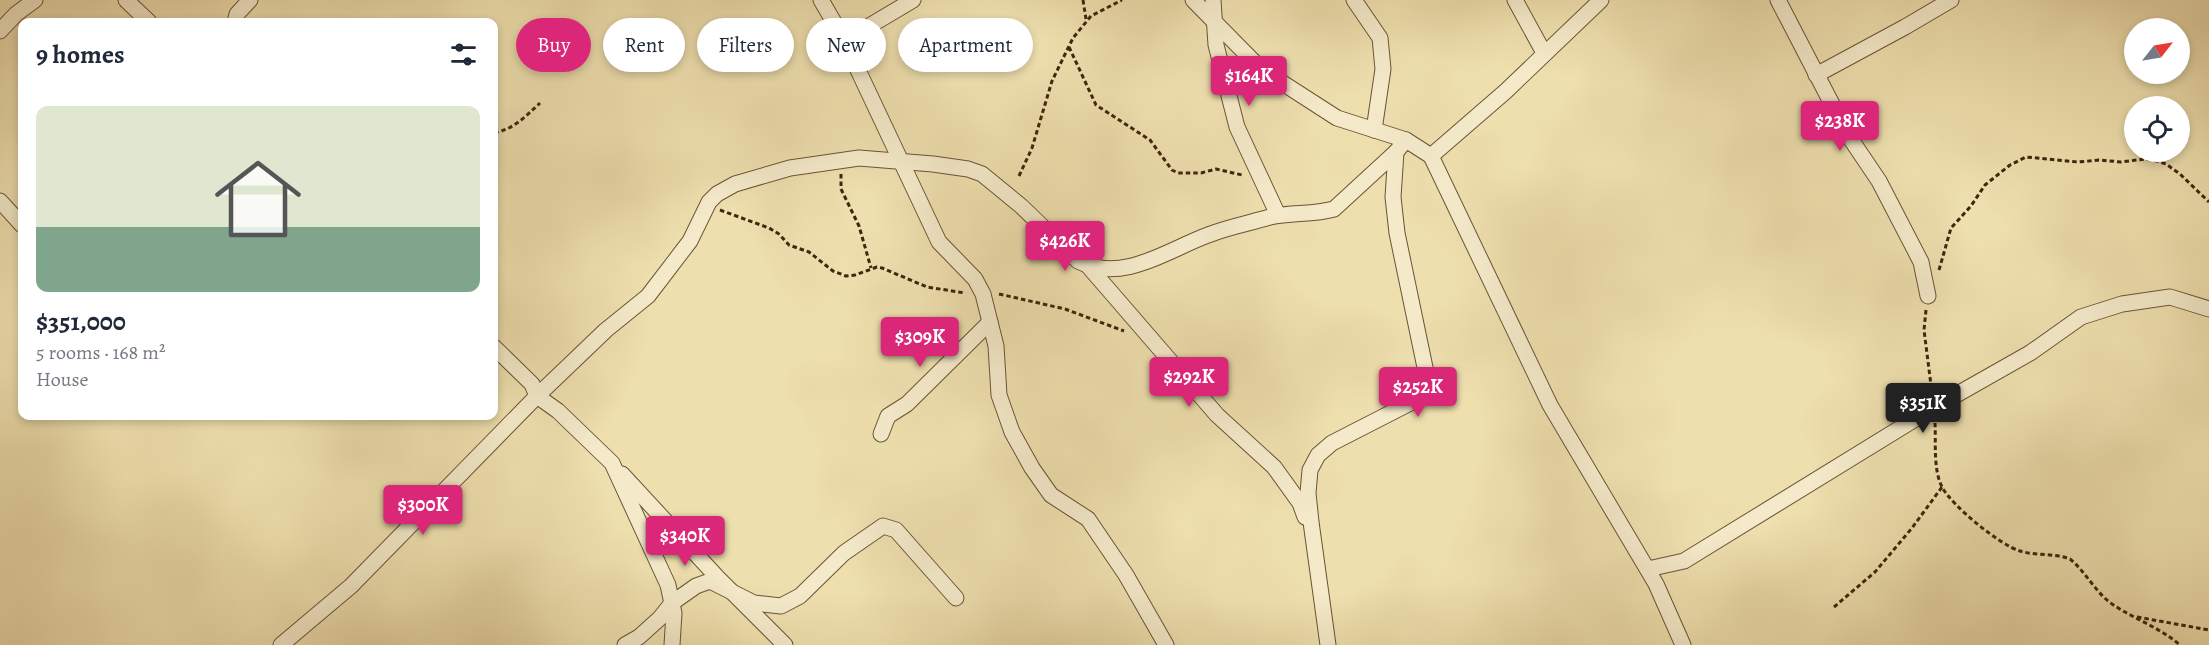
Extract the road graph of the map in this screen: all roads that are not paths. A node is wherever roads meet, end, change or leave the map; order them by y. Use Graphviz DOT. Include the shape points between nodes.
graph roads {
  1 [pos="35,0"];
  2 [pos="126,0"];
  3 [pos="250,0"];
  4 [pos="821,0"];
  5 [pos="913,0"];
  6 [pos="1193,0"];
  7 [pos="1213,0"];
  8 [pos="1354,0"];
  9 [pos="1515,0"];
  10 [pos="1601,0"];
  11 [pos="1778,0"];
  12 [pos="1951,0"];
  13 [pos="145,18"];
  14 [pos="236,18"];
  15 [pos="831,18"];
  16 [pos="883,18"];
  17 [pos="1214,23"];
  18 [pos="0,31"];
  19 [pos="1544,52"];
  20 [pos="859,72"];
  21 [pos="1816,75"];
  22 [pos="1374,130"];
  23 [pos="1401,146"];
  24 [pos="1431,156"];
  25 [pos="901,161"];
  26 [pos="0,201"];
  27 [pos="1278,215"];
  28 [pos="18,221"];
  29 [pos="1089,267"];
  30 [pos="1928,296"];
  31 [pos="2209,309"];
  32 [pos="990,322"];
  33 [pos="498,351"];
  34 [pos="537,396"];
  35 [pos="881,434"];
  36 [pos="612,463"];
  37 [pos="1312,535"];
  38 [pos="1648,569"];
  39 [pos="730,590"];
  40 [pos="956,598"];
  41 [pos="672,603"];
  42 [pos="281,645"];
  43 [pos="625,645"];
  44 [pos="672,645"];
  45 [pos="785,645"];
  46 [pos="1166,645"];
  47 [pos="1328,645"];
  48 [pos="1683,645"];
  1 -- 18 [label="street"];
  2 -- 13 [label="street"];
  3 -- 14 [label="street"];
  4 -- 15 [label="street"];
  5 -- 16 [label="street"];
  6 -- 17 [label="street"];
  7 -- 17 [label="street"];
  8 -- 22 [label="street" via="1380,38 1383,69"];
  9 -- 19 [label="street"];
  10 -- 19 [label="street"];
  11 -- 21 [label="street"];
  12 -- 21 [label="street"];
  17 -- 22 [label="street" via="1261,69 1337,118"];
  17 -- 27 [label="street" via="1237,127"];
  19 -- 24 [label="street"];
  20 -- 25 [label="street"];
  21 -- 30 [label="street" via="1848,135 1880,182 1921,262"];
  22 -- 23 [label="street"];
  23 -- 24 [label="street"];
  23 -- 27 [label="street" via="1334,209"];
  23 -- 37 [label="street" via="1393,197 1397,233 1427,377 1414,401 1332,443 1318,455 1310,470 1308,493"];
  24 -- 38 [label="street" via="1550,405"];
  25 -- 29 [label="street" via="982,174"];
  25 -- 32 [label="street" via="939,242 975,279"];
  25 -- 34 [label="street" via="859,158 790,168 735,184 717,194 690,241 648,296"];
  26 -- 28 [label="street"];
  27 -- 29 [label="street" via="1208,234 1142,265"];
  29 -- 37 [label="street" via="1216,415 1274,467 1300,503"];
  31 -- 38 [label="street" via="2170,297 2122,304 2081,317 2030,352 1684,561"];
  32 -- 35 [label="street" via="907,404 888,416"];
  32 -- 46 [label="street" via="996,346 999,395 1012,432 1051,495 1088,519"];
  33 -- 34 [label="street" via="532,384"];
  34 -- 36 [label="street"];
  34 -- 42 [label="street" via="359,578"];
  36 -- 39 [label="street"];
  36 -- 41 [label="street" via="668,585"];
  37 -- 47 [label="street"];
  38 -- 48 [label="street"];
  39 -- 40 [label="street" via="754,603 781,606 800,597 844,554 883,526 896,530"];
  39 -- 41 [label="street" via="710,581"];
  39 -- 45 [label="street"];
  41 -- 43 [label="street" via="639,638"];
  41 -- 44 [label="street"];
}
